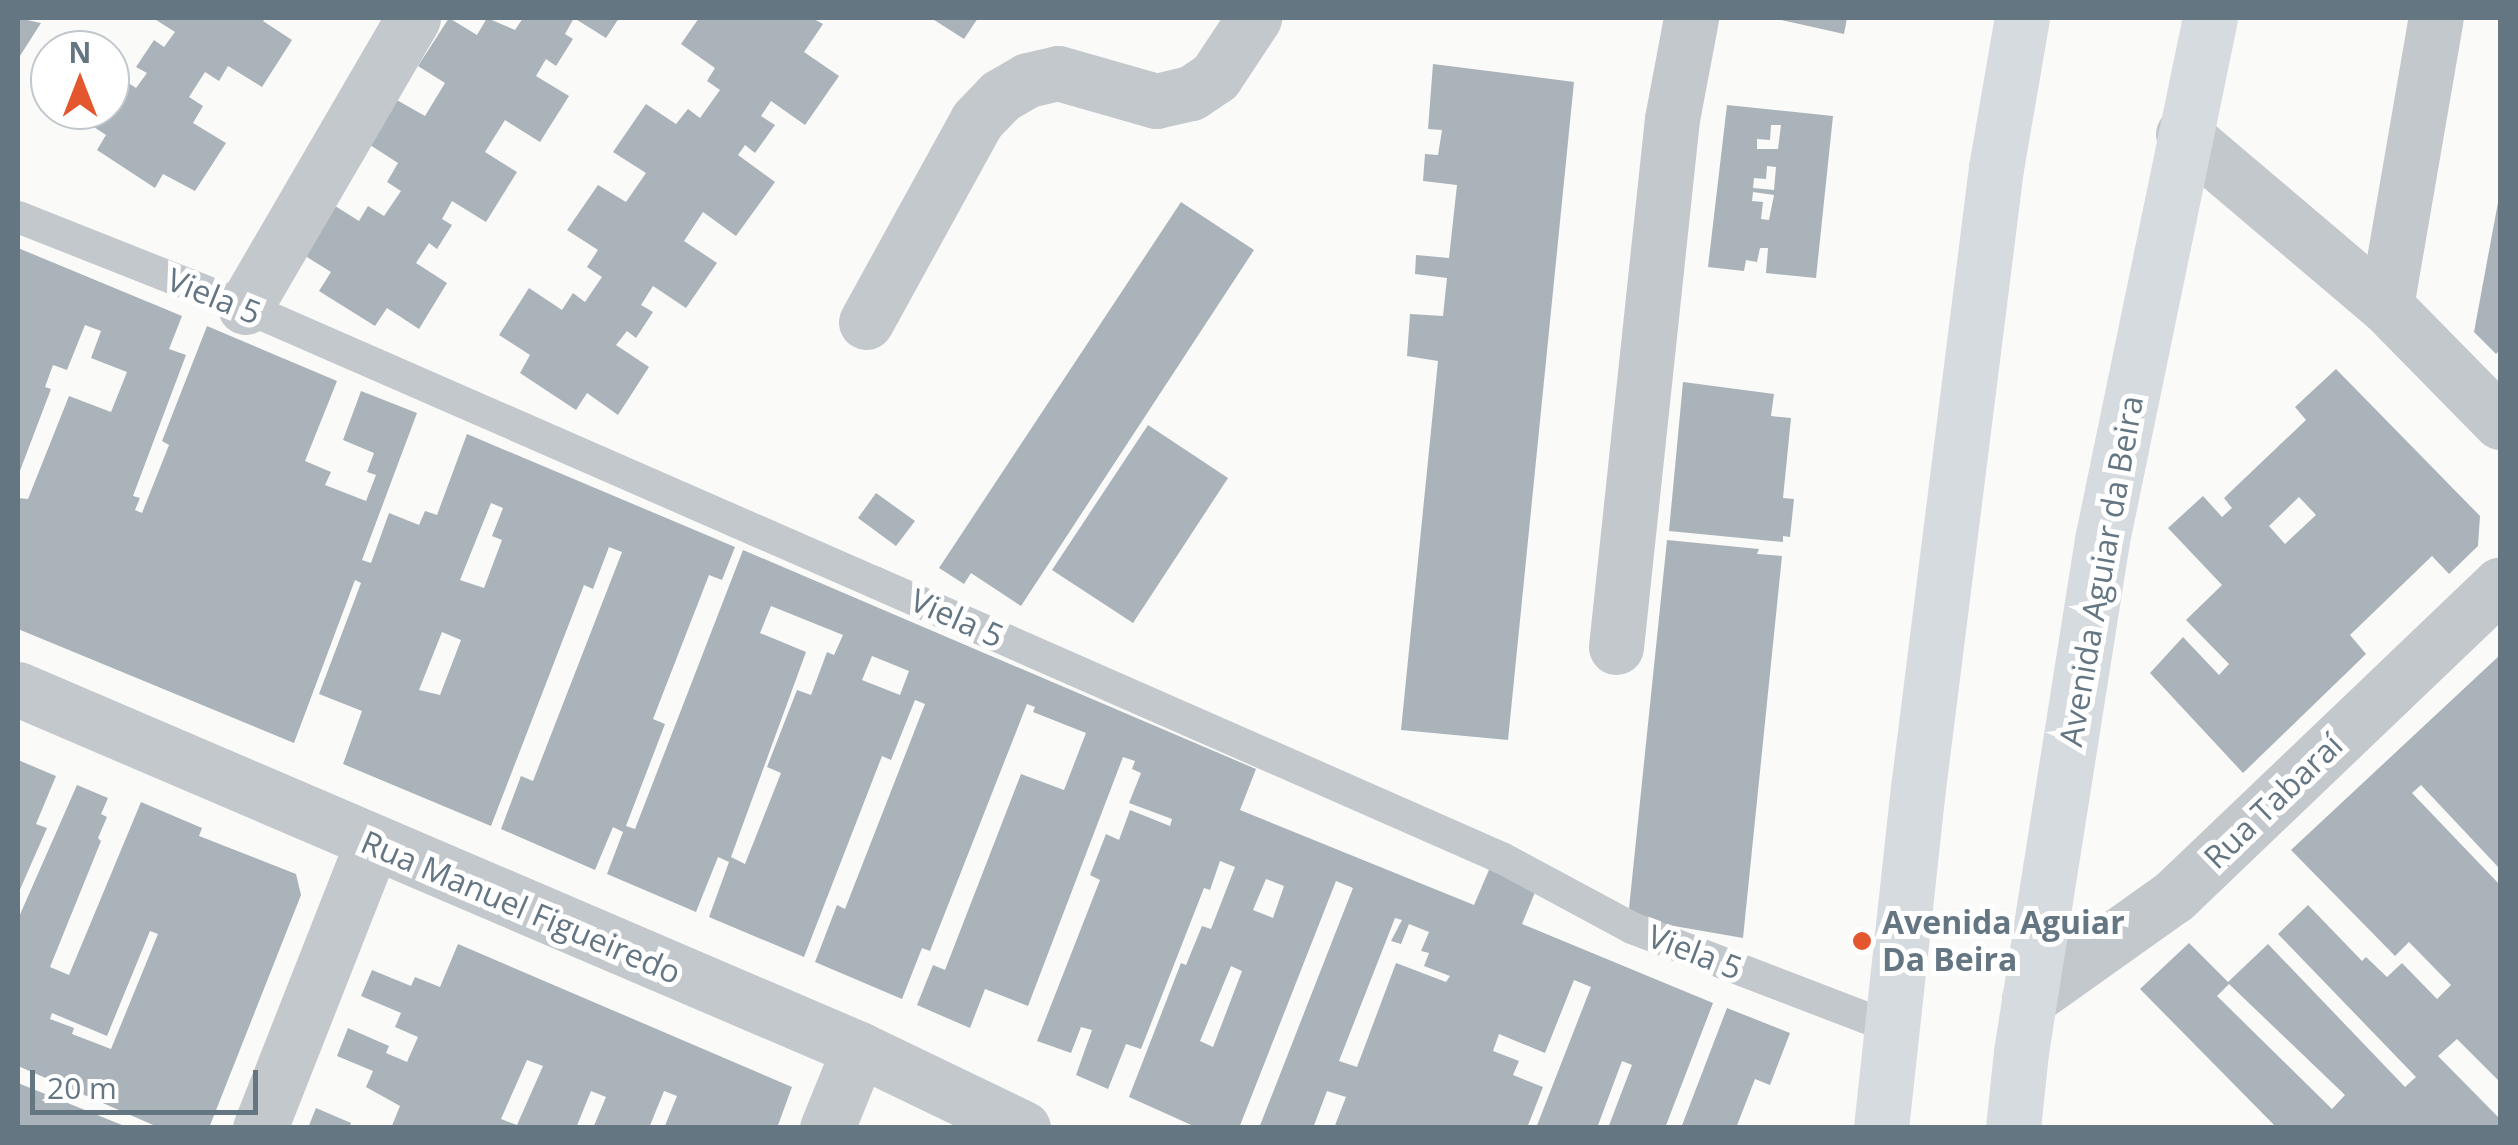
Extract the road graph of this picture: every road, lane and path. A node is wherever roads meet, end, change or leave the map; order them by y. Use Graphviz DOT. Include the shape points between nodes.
graph roads {
  1 [pos="414,18"];
  2 [pos="1254,18"];
  3 [pos="1691,18"];
  4 [pos="2022,18"];
  5 [pos="2210,18"];
  6 [pos="2436,18"];
  7 [pos="2183,134"];
  8 [pos="18,216"];
  9 [pos="2386,306"];
  10 [pos="245,307"];
  11 [pos="866,322"];
  12 [pos="2500,422"];
  13 [pos="2500,584"];
  14 [pos="1616,647"];
  15 [pos="18,689"];
  16 [pos="372,843"];
  17 [pos="2029,999"];
  18 [pos="1893,1028"];
  19 [pos="859,1050"];
  20 [pos="260,1128"];
  21 [pos="827,1128"];
  22 [pos="1024,1128"];
  23 [pos="1881,1128"];
  24 [pos="2013,1128"];
  1 -- 10 [label="street"];
  2 -- 11 [label="street" via="1216,77 1191,94 1156,101 1058,73 1000,96 976,120"];
  3 -- 14 [label="street" via="1672,119"];
  4 -- 18 [label="main road" via="1996,168"];
  5 -- 7 [label="main road, Avenida Aguiar da Beira"];
  6 -- 9 [label="street"];
  7 -- 9 [label="street"];
  7 -- 17 [label="main road, Avenida Aguiar da Beira" via="2102,540"];
  8 -- 10 [label="lane, Viela 5"];
  9 -- 12 [label="street"];
  10 -- 18 [label="lane, Viela 5" via="1502,858 1632,928"];
  13 -- 17 [label="street, Rua Tabaraí" via="2174,896"];
  15 -- 16 [label="street, Rua Manuel Figueiredo"];
  16 -- 19 [label="street, Rua Manuel Figueiredo"];
  16 -- 20 [label="street"];
  17 -- 24 [label="main road, Avenida Aguiar da Beira"];
  18 -- 23 [label="main road"];
  19 -- 21 [label="street"];
  19 -- 22 [label="street, Rua Manuel Figueiredo"];
}
